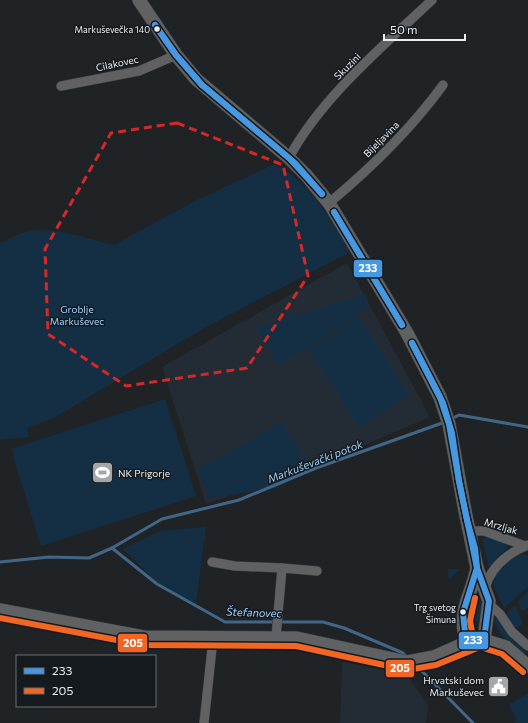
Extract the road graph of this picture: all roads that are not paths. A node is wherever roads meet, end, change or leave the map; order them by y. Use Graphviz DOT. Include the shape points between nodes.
graph roads {
  1 [pos="139,0"];
  2 [pos="432,0"];
  3 [pos="176,55"];
  4 [pos="443,85"];
  5 [pos="61,86"];
  6 [pos="289,158"];
  7 [pos="329,203"];
  8 [pos="470,531"];
  9 [pos="527,545"];
  10 [pos="212,562"];
  11 [pos="282,568"];
  12 [pos="477,568"];
  13 [pos="318,571"];
  14 [pos="467,596"];
  15 [pos="488,597"];
  16 [pos="0,610"];
  17 [pos="277,633"];
  18 [pos="213,639"];
  19 [pos="484,640"];
  20 [pos="466,643"];
  21 [pos="528,646"];
  22 [pos="528,666"];
  23 [pos="204,723"];
  1 -- 3 [label="main road"];
  2 -- 6 [label="street, Skuzini" via="346,82 305,132"];
  3 -- 5 [label="street, Cilakovec" via="139,71"];
  3 -- 6 [label="main road" via="202,85"];
  4 -- 7 [label="street, Bijeljavina" via="422,114"];
  6 -- 7 [label="main road"];
  7 -- 8 [label="main road" via="408,333 440,396 448,419"];
  8 -- 9 [label="street, Mrzljak" via="484,531"];
  8 -- 12 [label="main road"];
  9 -- 15 [label="street, Mrzljak" via="498,564 489,577"];
  10 -- 11 [label="street" via="235,566"];
  11 -- 13 [label="street"];
  11 -- 17 [label="street"];
  12 -- 14 [label="main road"];
  12 -- 15 [label="main road"];
  14 -- 15 [label="main road" via="478,594"];
  14 -- 20 [label="main road" via="462,621"];
  15 -- 19 [label="main road"];
  15 -- 21 [label="street" via="512,632"];
  16 -- 18 [label="main road" via="144,638"];
  17 -- 18 [label="main road"];
  17 -- 20 [label="main road" via="407,662 446,653"];
  18 -- 23 [label="street"];
  19 -- 20 [label="main road"];
  19 -- 22 [label="main road" via="506,647"];
}
